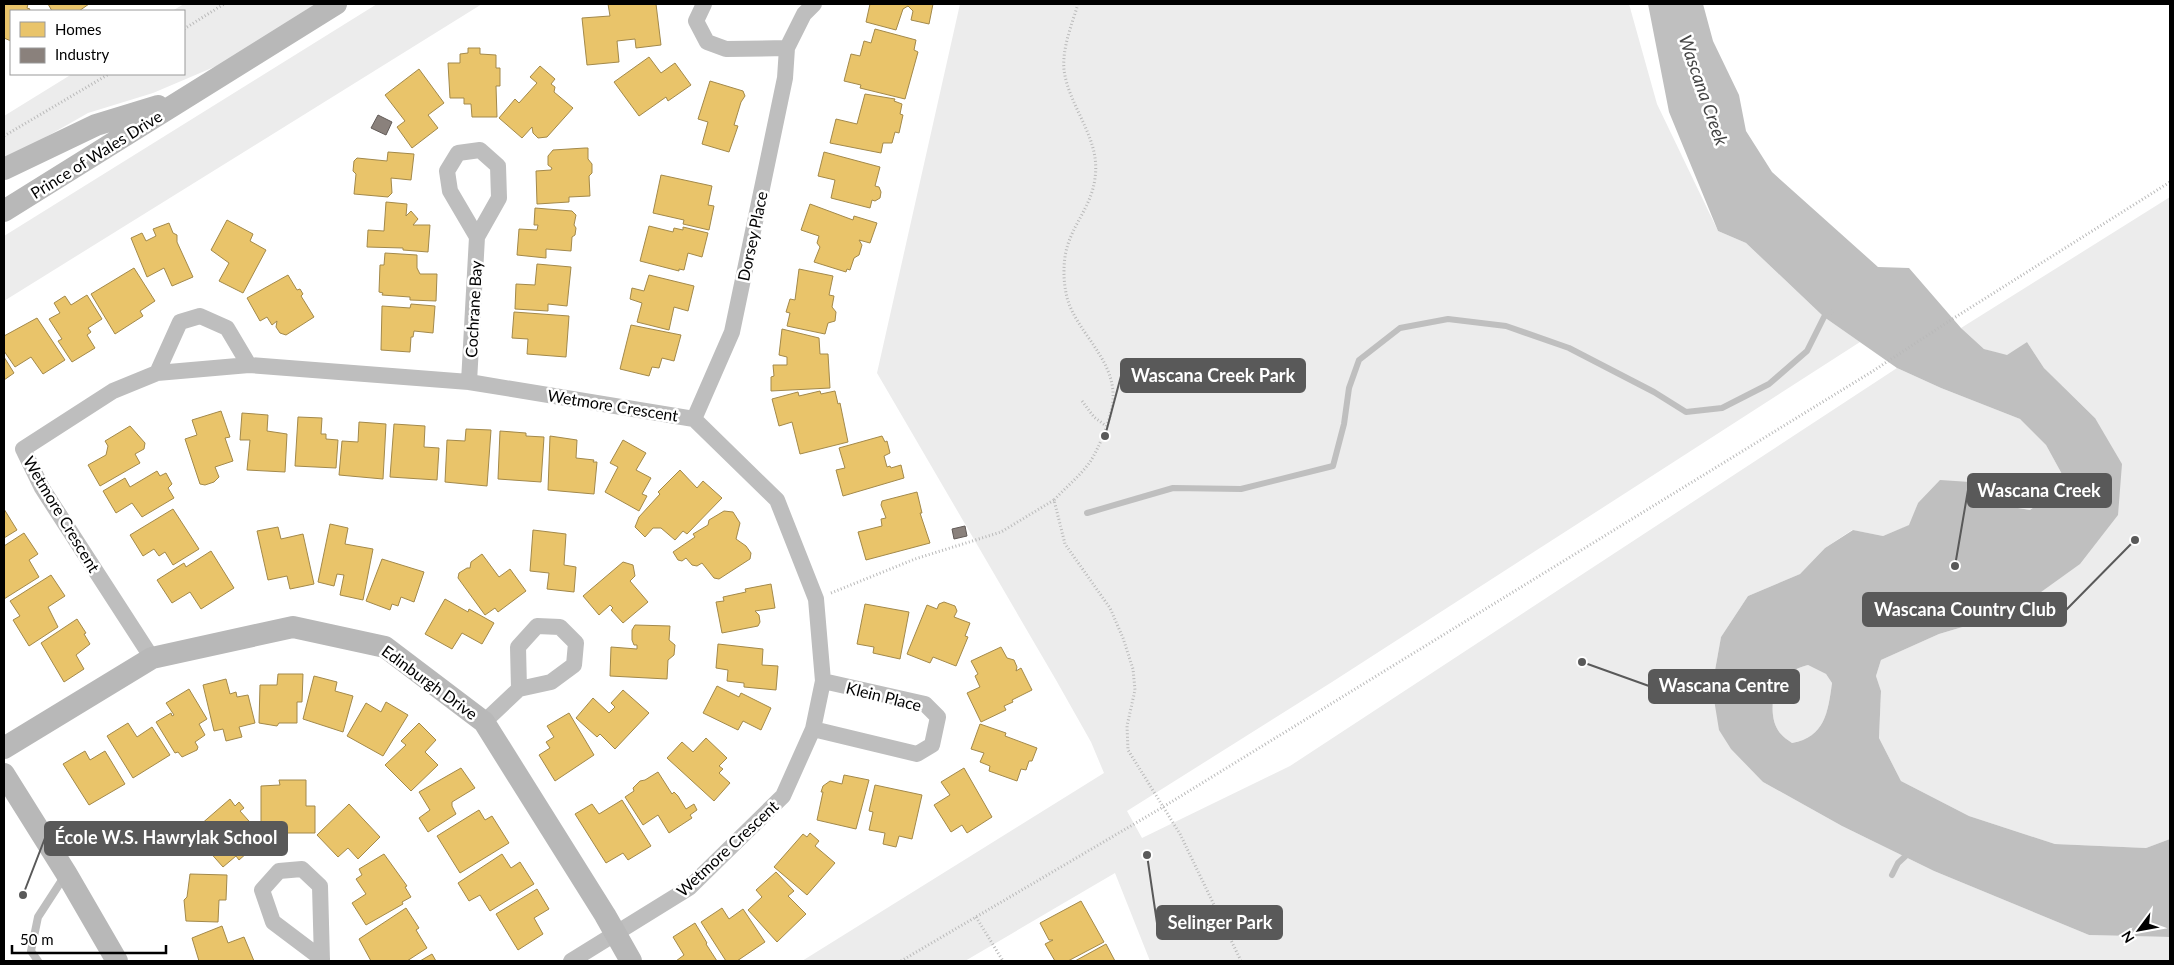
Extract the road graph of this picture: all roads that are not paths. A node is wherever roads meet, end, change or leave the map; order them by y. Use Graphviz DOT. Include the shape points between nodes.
graph roads {
  1 [pos="336,4"];
  2 [pos="704,4"];
  3 [pos="814,4"];
  4 [pos="787,48"];
  5 [pos="188,97"];
  6 [pos="4,169"];
  7 [pos="4,211"];
  8 [pos="477,236"];
  9 [pos="249,365"];
  10 [pos="157,373"];
  11 [pos="469,382"];
  12 [pos="694,419"];
  13 [pos="152,658"];
  14 [pos="823,681"];
  15 [pos="519,689"];
  16 [pos="484,722"];
  17 [pos="813,729"];
  18 [pos="4,748"];
  19 [pos="4,774"];
  20 [pos="66,873"];
  21 [pos="616,935"];
  22 [pos="322,960"];
  23 [pos="38,961"];
  24 [pos="117,961"];
  25 [pos="571,961"];
  26 [pos="631,961"];
  1 -- 5 [label="street, Prince of Wales Drive"];
  2 -- 4 [label="street" via="696,22 707,42 726,49"];
  3 -- 4 [label="street, Dorsey Place" via="804,14"];
  4 -- 12 [label="street, Dorsey Place" via="785,78 732,332"];
  5 -- 6 [label="street, Prince of Wales Drive" via="96,125"];
  5 -- 7 [label="street, Prince of Wales Drive"];
  8 -- 8 [label="street, Cochrane Bay" via="499,198 498,166 480,150 458,153 447,171 450,191"];
  8 -- 11 [label="street, Cochrane Bay"];
  9 -- 10 [label="street, Wetmore Crescent"];
  9 -- 10 [label="street" via="227,328 200,316 180,322"];
  9 -- 11 [label="street, Wetmore Crescent"];
  10 -- 13 [label="street, Wetmore Crescent" via="113,391 23,449 42,488"];
  11 -- 12 [label="street, Wetmore Crescent"];
  12 -- 14 [label="street, Wetmore Crescent" via="776,500 816,599"];
  13 -- 16 [label="street, Edinburgh Drive" via="294,627 385,647"];
  13 -- 18 [label="street, Edinburgh Drive"];
  14 -- 17 [label="street, Wetmore Crescent"];
  14 -- 17 [label="street, Klein Place" via="925,704 938,717 932,745 917,754"];
  15 -- 16 [label="street"];
  16 -- 21 [label="street, Edinburgh Drive"];
  17 -- 21 [label="street, Wetmore Crescent" via="783,796 689,888"];
  19 -- 20 [label="street"];
  20 -- 23 [label="lane" via="38,917 31,951"];
  20 -- 24 [label="street"];
  21 -- 25 [label="street, Wetmore Crescent"];
  21 -- 26 [label="street, Edinburgh Drive"];
  22 -- 22 [label="street" via="320,886 302,868 279,871 262,890 273,922"];
}
